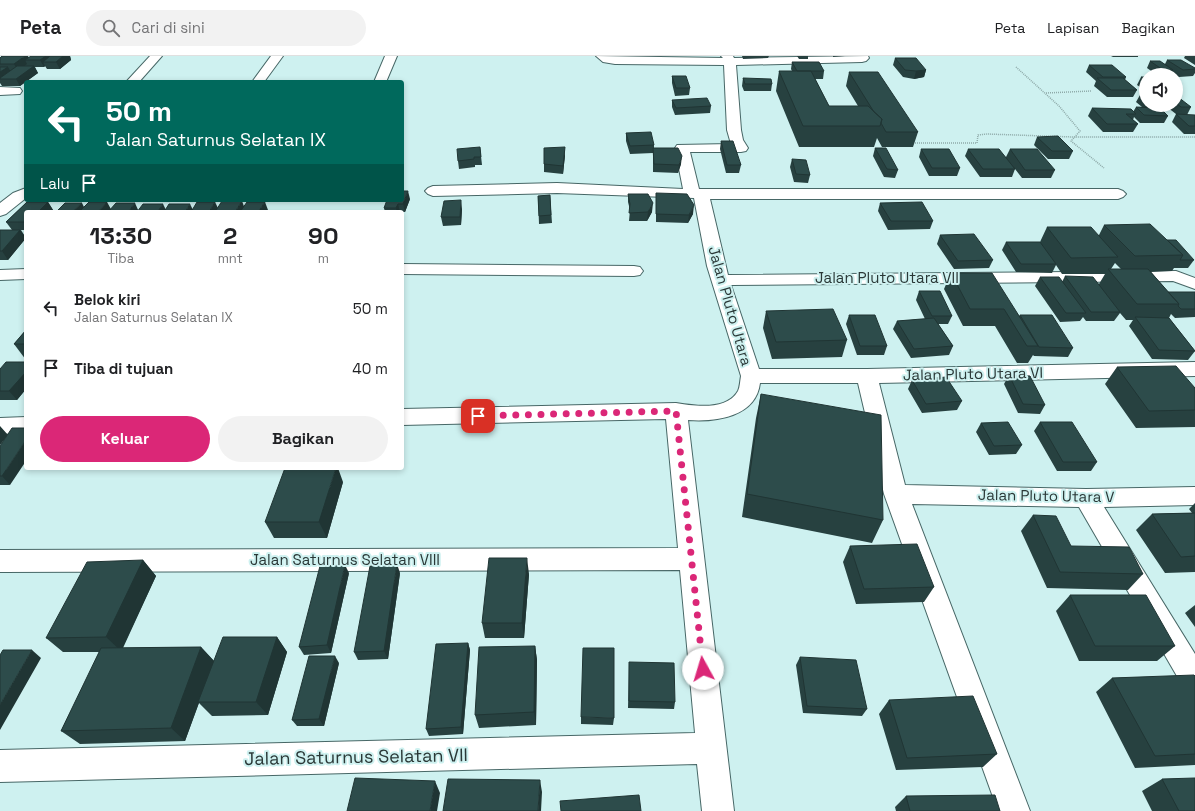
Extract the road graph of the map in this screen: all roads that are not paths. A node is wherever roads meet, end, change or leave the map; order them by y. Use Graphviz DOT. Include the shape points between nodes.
graph roads {
  1 [pos="156,56"];
  2 [pos="277,56"];
  3 [pos="391,56"];
  4 [pos="602,56"];
  5 [pos="862,56"];
  6 [pos="728,59"];
  7 [pos="134,80"];
  8 [pos="259,80"];
  9 [pos="381,80"];
  10 [pos="0,91"];
  11 [pos="16,91"];
  12 [pos="433,191"];
  13 [pos="24,194"];
  14 [pos="697,194"];
  15 [pos="1118,194"];
  16 [pos="0,211"];
  17 [pos="404,269"];
  18 [pos="634,271"];
  19 [pos="24,274"];
  20 [pos="0,275"];
  21 [pos="721,280"];
  22 [pos="1195,284"];
  23 [pos="1195,369"];
  24 [pos="751,376"];
  25 [pos="867,376"];
  26 [pos="676,411"];
  27 [pos="404,417"];
  28 [pos="24,425"];
  29 [pos="0,426"];
  30 [pos="896,494"];
  31 [pos="1195,496"];
  32 [pos="1086,498"];
  33 [pos="691,558"];
  34 [pos="0,561"];
  35 [pos="1195,680"];
  36 [pos="711,748"];
  37 [pos="0,766"];
  38 [pos="718,811"];
  39 [pos="1014,811"];
  1 -- 7 [label="street"];
  2 -- 8 [label="street"];
  3 -- 9 [label="street"];
  4 -- 6 [label="street" via="615,61"];
  5 -- 6 [label="street" via="862,59 846,60"];
  6 -- 14 [label="street, Jalan Pluto Utara" via="734,130 741,148 682,148"];
  10 -- 11 [label="street"];
  12 -- 14 [label="street" via="558,188"];
  13 -- 16 [label="street"];
  14 -- 15 [label="street"];
  14 -- 21 [label="street, Jalan Pluto Utara"];
  17 -- 18 [label="street"];
  19 -- 20 [label="street"];
  21 -- 22 [label="street, Jalan Pluto Utara VII" via="1176,276"];
  21 -- 24 [label="street, Jalan Pluto Utara"];
  23 -- 25 [label="street, Jalan Pluto Utara VI"];
  24 -- 25 [label="street, Jalan Pluto Utara VI"];
  24 -- 26 [label="street, Jalan Pluto Utara" via="748,393 743,401 734,407 695,414"];
  25 -- 30 [label="street"];
  26 -- 27 [label="street, Jalan Pluto Utara"];
  26 -- 33 [label="street"];
  28 -- 29 [label="street"];
  30 -- 32 [label="street, Jalan Pluto Utara V"];
  30 -- 39 [label="street"];
  31 -- 32 [label="street, Jalan Pluto Utara V"];
  32 -- 35 [label="street"];
  33 -- 34 [label="street, Jalan Saturnus Selatan VIII"];
  33 -- 36 [label="street"];
  36 -- 37 [label="street, Jalan Saturnus Selatan VII"];
  36 -- 38 [label="street"];
}
